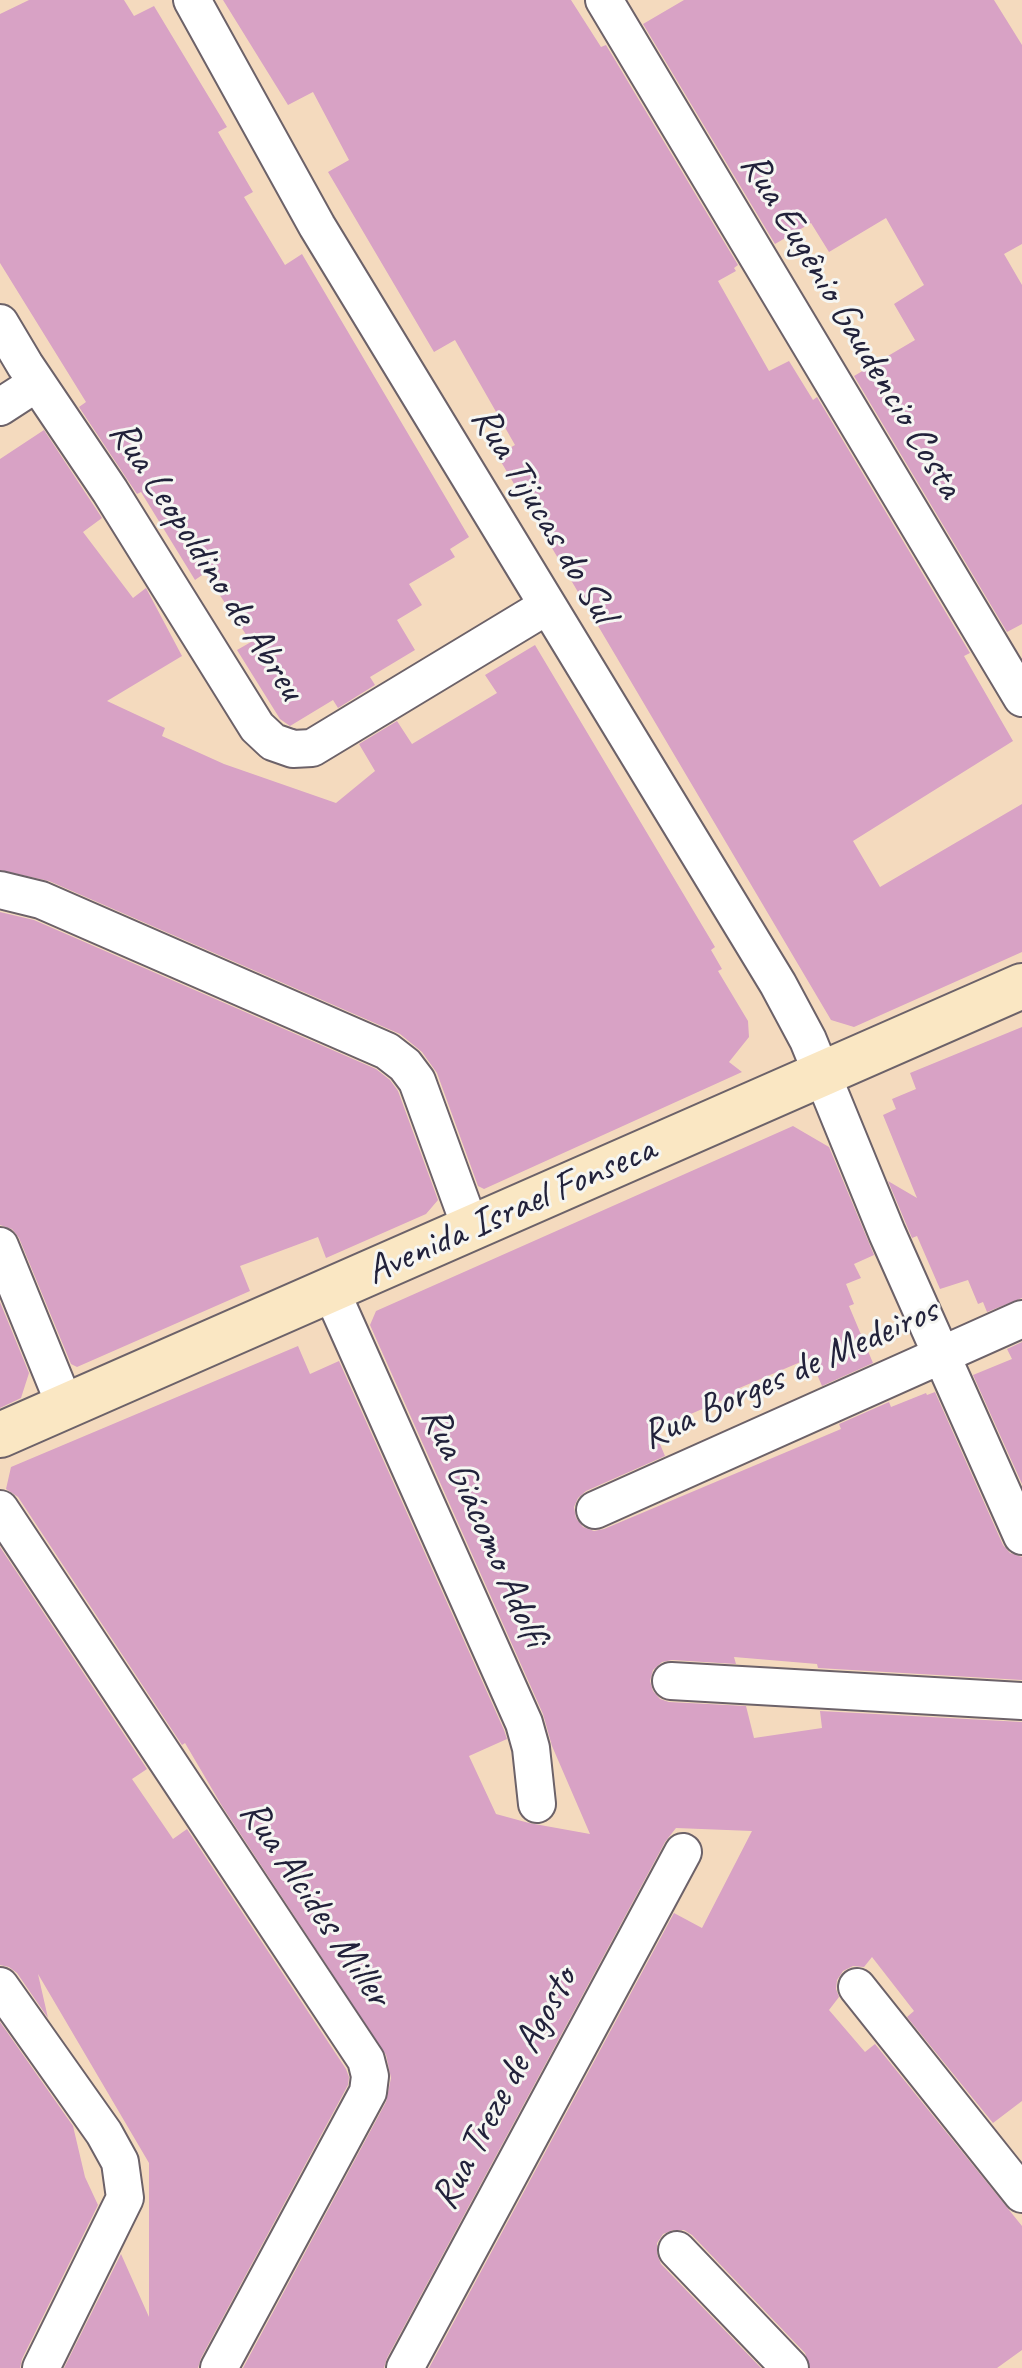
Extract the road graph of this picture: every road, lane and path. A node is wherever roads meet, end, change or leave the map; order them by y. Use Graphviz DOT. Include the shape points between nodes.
graph roads {
  1 [pos="192,0"];
  2 [pos="604,0"];
  3 [pos="0,323"];
  4 [pos="37,383"];
  5 [pos="0,407"];
  6 [pos="547,606"];
  7 [pos="1022,698"];
  8 [pos="0,890"];
  9 [pos="1022,986"];
  10 [pos="822,1073"];
  11 [pos="471,1229"];
  12 [pos="0,1246"];
  13 [pos="331,1291"];
  14 [pos="1022,1319"];
  15 [pos="942,1355"];
  16 [pos="66,1408"];
  17 [pos="0,1435"];
  18 [pos="0,1509"];
  19 [pos="595,1510"];
  20 [pos="1022,1536"];
  21 [pos="671,1681"];
  22 [pos="1022,1701"];
  23 [pos="537,1804"];
  24 [pos="683,1852"];
  25 [pos="0,1986"];
  26 [pos="857,1987"];
  27 [pos="1022,2194"];
  28 [pos="677,2250"];
  29 [pos="41,2368"];
  30 [pos="219,2368"];
  31 [pos="405,2368"];
  32 [pos="790,2368"];
  1 -- 6 [label="street, Rua Tijucas do Sul" via="317,226"];
  2 -- 7 [label="street, Rua Eugênio Gaudencio Costa"];
  3 -- 4 [label="street, Rua Leopoldino de Abreu"];
  4 -- 5 [label="street"];
  4 -- 6 [label="street, Rua Leopoldino de Abreu" via="257,727 273,742 312,748"];
  6 -- 10 [label="street, Rua Tijucas do Sul" via="778,984"];
  8 -- 11 [label="street" via="41,900 387,1051 417,1081"];
  9 -- 10 [label="street, Avenida Israel Fonseca"];
  10 -- 11 [label="street, Avenida Israel Fonseca"];
  10 -- 15 [label="street, Rua Tijucas do Sul"];
  11 -- 13 [label="street, Avenida Israel Fonseca"];
  12 -- 16 [label="street"];
  13 -- 16 [label="street, Avenida Israel Fonseca"];
  13 -- 23 [label="street, Rua Giácomo Adolfi" via="524,1723"];
  14 -- 15 [label="street, Rua Borges de Medeiros"];
  15 -- 19 [label="street, Rua Borges de Medeiros"];
  15 -- 20 [label="street, Rua Tijucas do Sul"];
  16 -- 17 [label="street, Avenida Israel Fonseca"];
  18 -- 30 [label="street, Rua Alcides Miller" via="366,2060 368,2092"];
  21 -- 22 [label="street"];
  24 -- 31 [label="street, Rua Treze de Agosto"];
  25 -- 29 [label="street" via="104,2133 120,2162 125,2198"];
  26 -- 27 [label="street"];
  28 -- 32 [label="street"];
}
